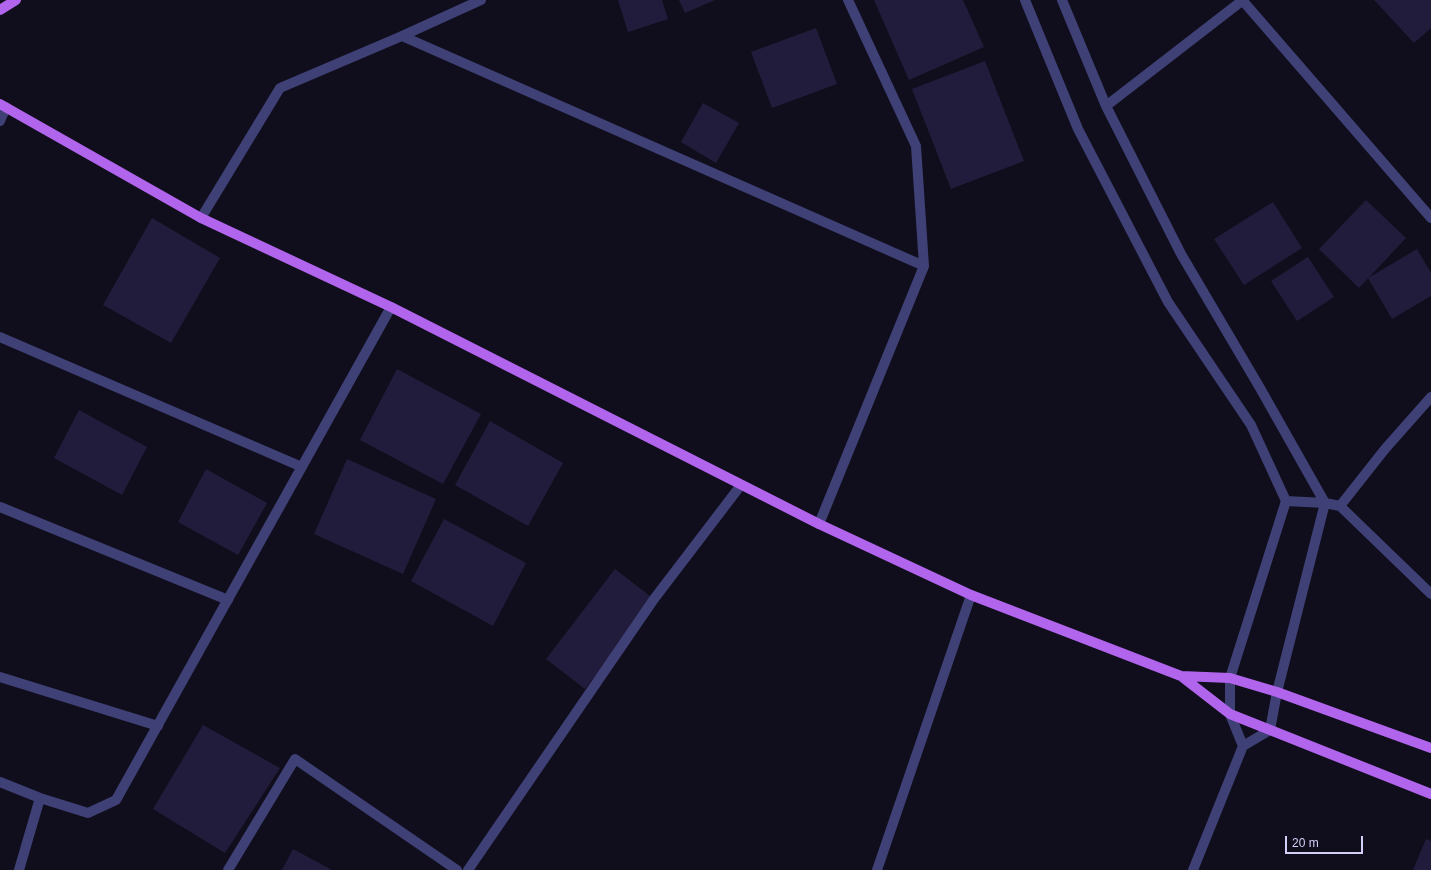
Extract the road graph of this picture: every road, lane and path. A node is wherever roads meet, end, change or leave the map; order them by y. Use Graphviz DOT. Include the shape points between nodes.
graph roads {
  1 [pos="16,0"];
  2 [pos="481,0"];
  3 [pos="848,0"];
  4 [pos="1025,0"];
  5 [pos="1062,0"];
  6 [pos="1243,0"];
  7 [pos="0,10"];
  8 [pos="402,36"];
  9 [pos="3,106"];
  10 [pos="1106,106"];
  11 [pos="0,121"];
  12 [pos="200,218"];
  13 [pos="1431,218"];
  14 [pos="924,266"];
  15 [pos="391,307"];
  16 [pos="0,337"];
  17 [pos="1431,397"];
  18 [pos="302,467"];
  19 [pos="741,485"];
  20 [pos="1286,501"];
  21 [pos="1325,503"];
  22 [pos="1340,506"];
  23 [pos="0,507"];
  24 [pos="820,524"];
  25 [pos="1431,594"];
  26 [pos="971,595"];
  27 [pos="228,600"];
  28 [pos="1182,676"];
  29 [pos="0,677"];
  30 [pos="1230,678"];
  31 [pos="1277,692"];
  32 [pos="1230,714"];
  33 [pos="158,726"];
  34 [pos="1270,730"];
  35 [pos="1243,746"];
  36 [pos="1431,748"];
  37 [pos="0,782"];
  38 [pos="1431,794"];
  39 [pos="40,798"];
  40 [pos="19,870"];
  41 [pos="228,870"];
  42 [pos="457,870"];
  43 [pos="468,870"];
  44 [pos="877,870"];
  45 [pos="1193,870"];
  1 -- 7 [label="main road"];
  2 -- 8 [label="street"];
  3 -- 14 [label="street" via="916,146"];
  4 -- 20 [label="street" via="1078,129 1168,302 1251,424"];
  5 -- 10 [label="street"];
  6 -- 10 [label="street"];
  6 -- 13 [label="street"];
  8 -- 12 [label="street" via="280,88"];
  8 -- 14 [label="street"];
  9 -- 11 [label="street"];
  9 -- 12 [label="main road"];
  10 -- 21 [label="street" via="1181,254"];
  12 -- 15 [label="main road"];
  14 -- 24 [label="street"];
  15 -- 18 [label="street"];
  15 -- 19 [label="main road"];
  16 -- 18 [label="street"];
  17 -- 22 [label="street"];
  18 -- 27 [label="street"];
  19 -- 24 [label="main road"];
  19 -- 43 [label="street" via="654,599"];
  20 -- 21 [label="street"];
  20 -- 30 [label="street"];
  21 -- 22 [label="street"];
  21 -- 31 [label="street"];
  22 -- 25 [label="street"];
  23 -- 27 [label="street"];
  24 -- 26 [label="main road"];
  26 -- 28 [label="main road"];
  26 -- 44 [label="street"];
  27 -- 33 [label="street"];
  28 -- 30 [label="main road"];
  28 -- 32 [label="main road"];
  29 -- 33 [label="street"];
  30 -- 31 [label="main road"];
  30 -- 32 [label="street"];
  31 -- 34 [label="street"];
  31 -- 36 [label="main road"];
  32 -- 34 [label="main road"];
  32 -- 35 [label="street"];
  33 -- 39 [label="street" via="116,800 88,813"];
  34 -- 35 [label="street"];
  34 -- 38 [label="main road"];
  35 -- 45 [label="street"];
  37 -- 39 [label="street"];
  39 -- 40 [label="street"];
  41 -- 42 [label="street" via="295,759"];
}
